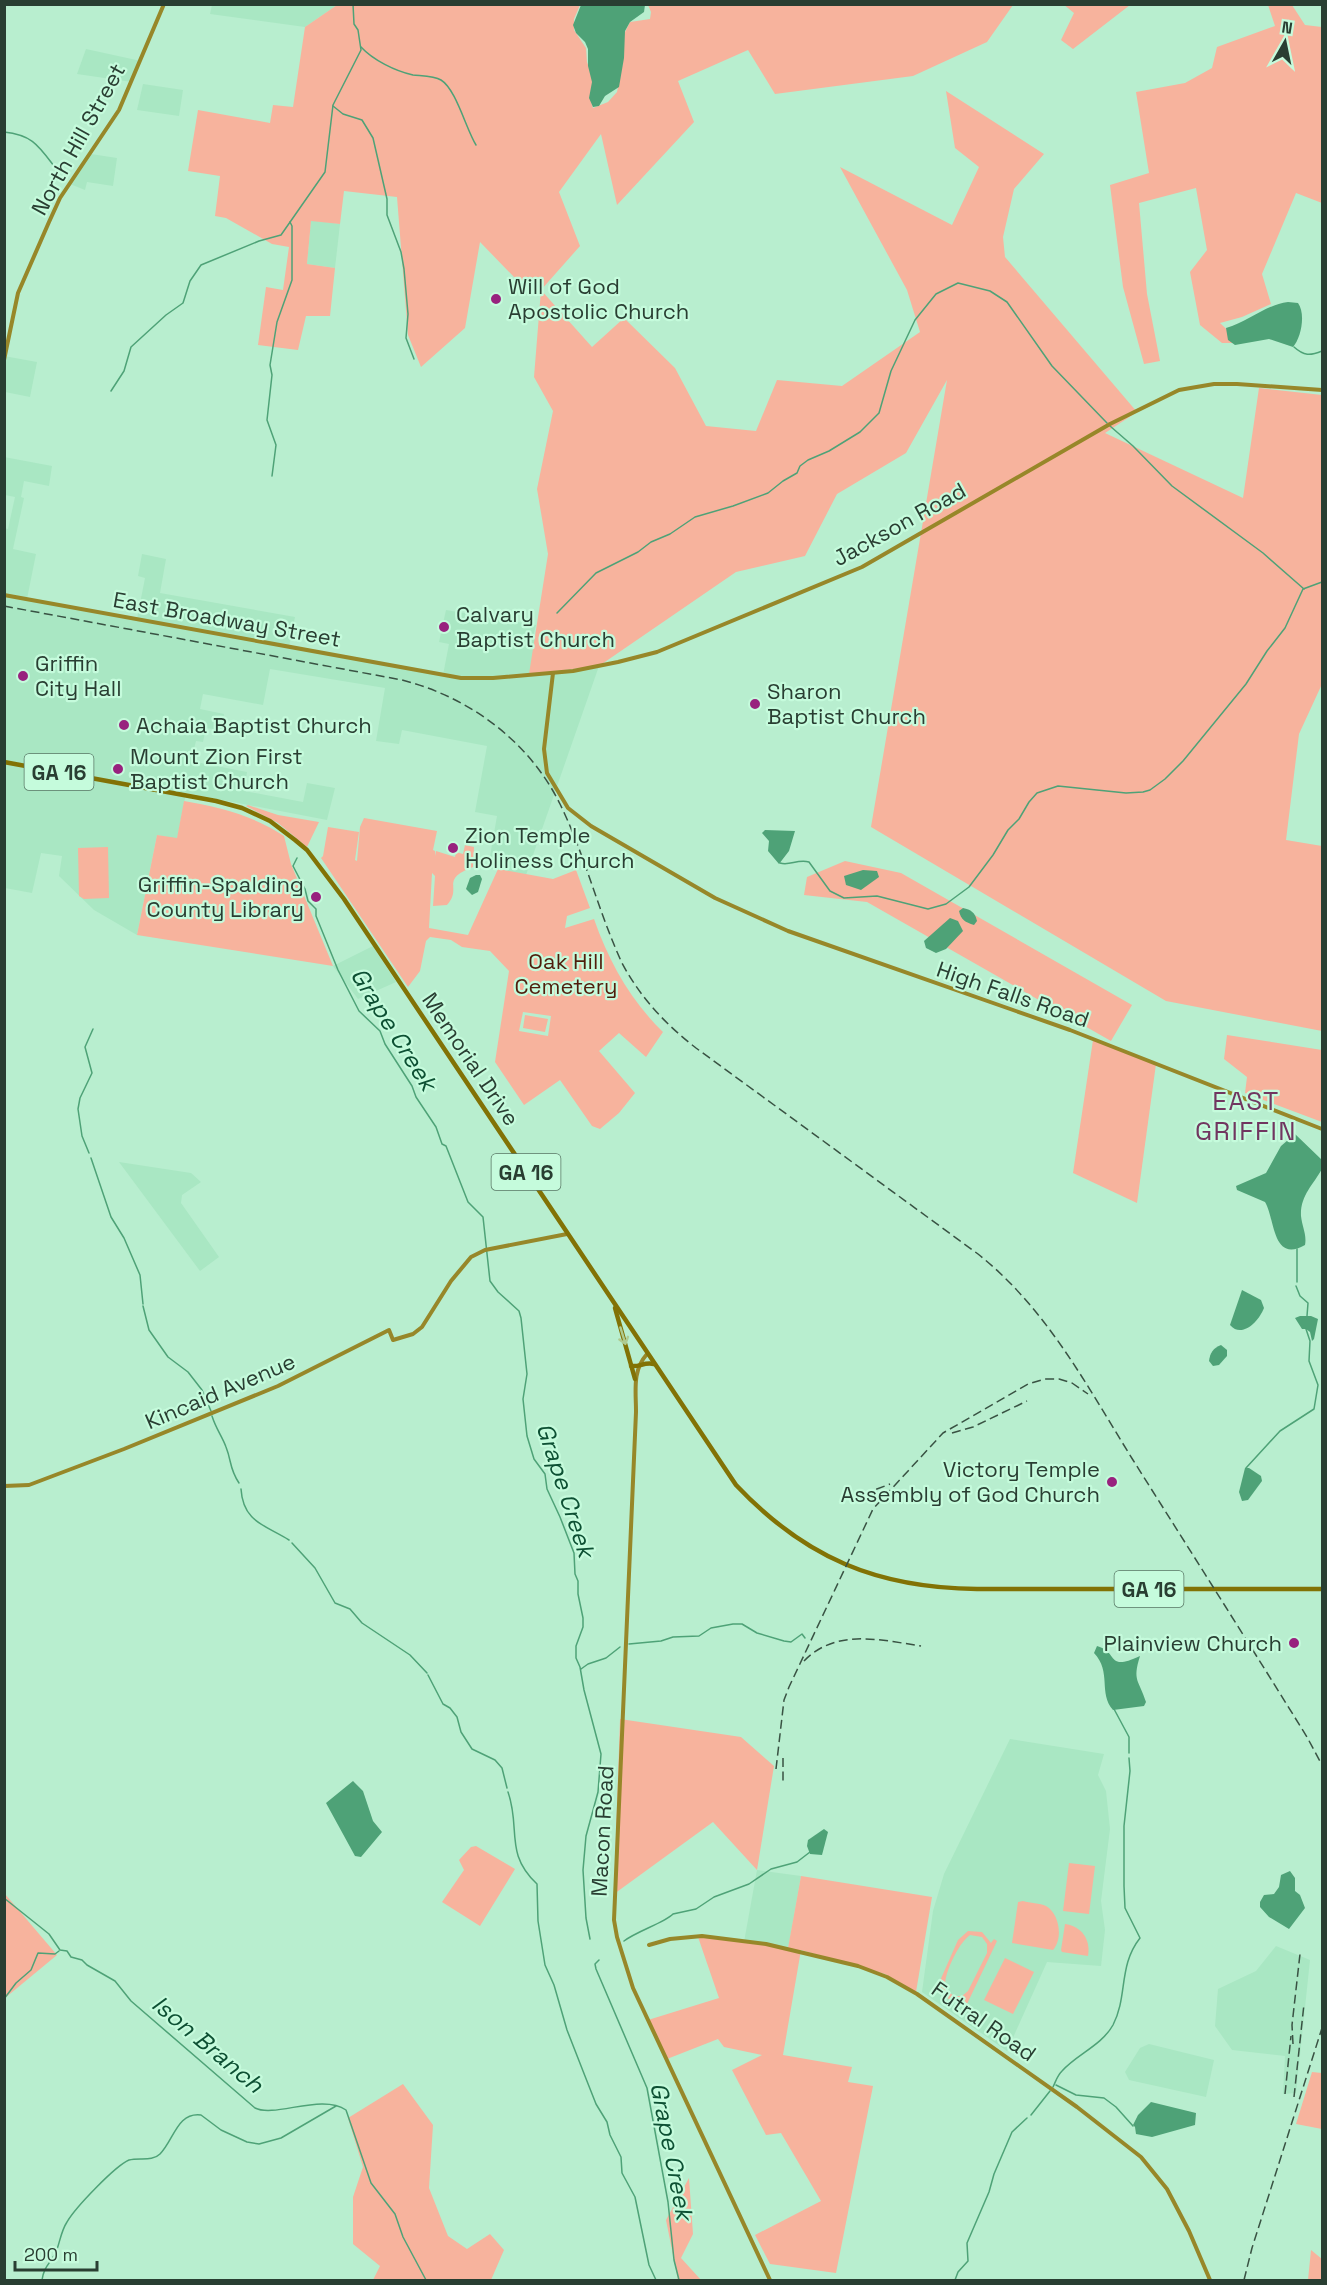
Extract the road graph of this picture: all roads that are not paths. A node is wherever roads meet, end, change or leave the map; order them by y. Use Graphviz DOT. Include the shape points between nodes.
graph roads {
  1 [pos="164,4"];
  2 [pos="4,360"];
  3 [pos="1323,390"];
  4 [pos="4,596"];
  5 [pos="553,673"];
  6 [pos="444,675"];
  7 [pos="4,762"];
  8 [pos="1323,1129"];
  9 [pos="567,1234"];
  10 [pos="615,1305"];
  11 [pos="647,1354"];
  12 [pos="654,1364"];
  13 [pos="634,1366"];
  14 [pos="635,1379"];
  15 [pos="4,1486"];
  16 [pos="1323,1589"];
  17 [pos="649,1945"];
  18 [pos="770,2280"];
  19 [pos="1210,2280"];
  1 -- 2 [label="street, North Hill Street" via="118,110 60,198 49,222 18,293"];
  3 -- 5 [label="street, Jackson Road" via="1237,384 1179,390 1110,424 862,567 649,655"];
  4 -- 6 [label="street, East Broadway Street"];
  5 -- 6 [label="street, Jackson Road" via="475,679"];
  5 -- 8 [label="street, High Falls Road" via="544,749 547,773 563,803 591,826 695,887 824,945 1070,1030"];
  7 -- 9 [label="main road, Memorial Drive / GA 16" via="242,808 270,821 307,850"];
  9 -- 10 [label="main road, Memorial Drive / GA 16"];
  9 -- 15 [label="street, Kincaid Avenue" via="485,1250 471,1257 413,1334 393,1340 389,1330 278,1386 29,1485"];
  10 -- 11 [label="main road, Memorial Drive / GA 16"];
  10 -- 13 [label="main road, one-way"];
  11 -- 12 [label="main road, GA 16"];
  11 -- 13 [label="street"];
  12 -- 13 [label="main road"];
  12 -- 16 [label="main road, GA 16" via="736,1485 756,1505 816,1550 882,1578 977,1590"];
  13 -- 14 [label="main road"];
  14 -- 18 [label="street, Macon Road" via="614,1920 633,1988"];
  17 -- 19 [label="street, Futral Road" via="702,1936 765,1944 858,1966 917,1994 1141,2157 1167,2189"];
}
